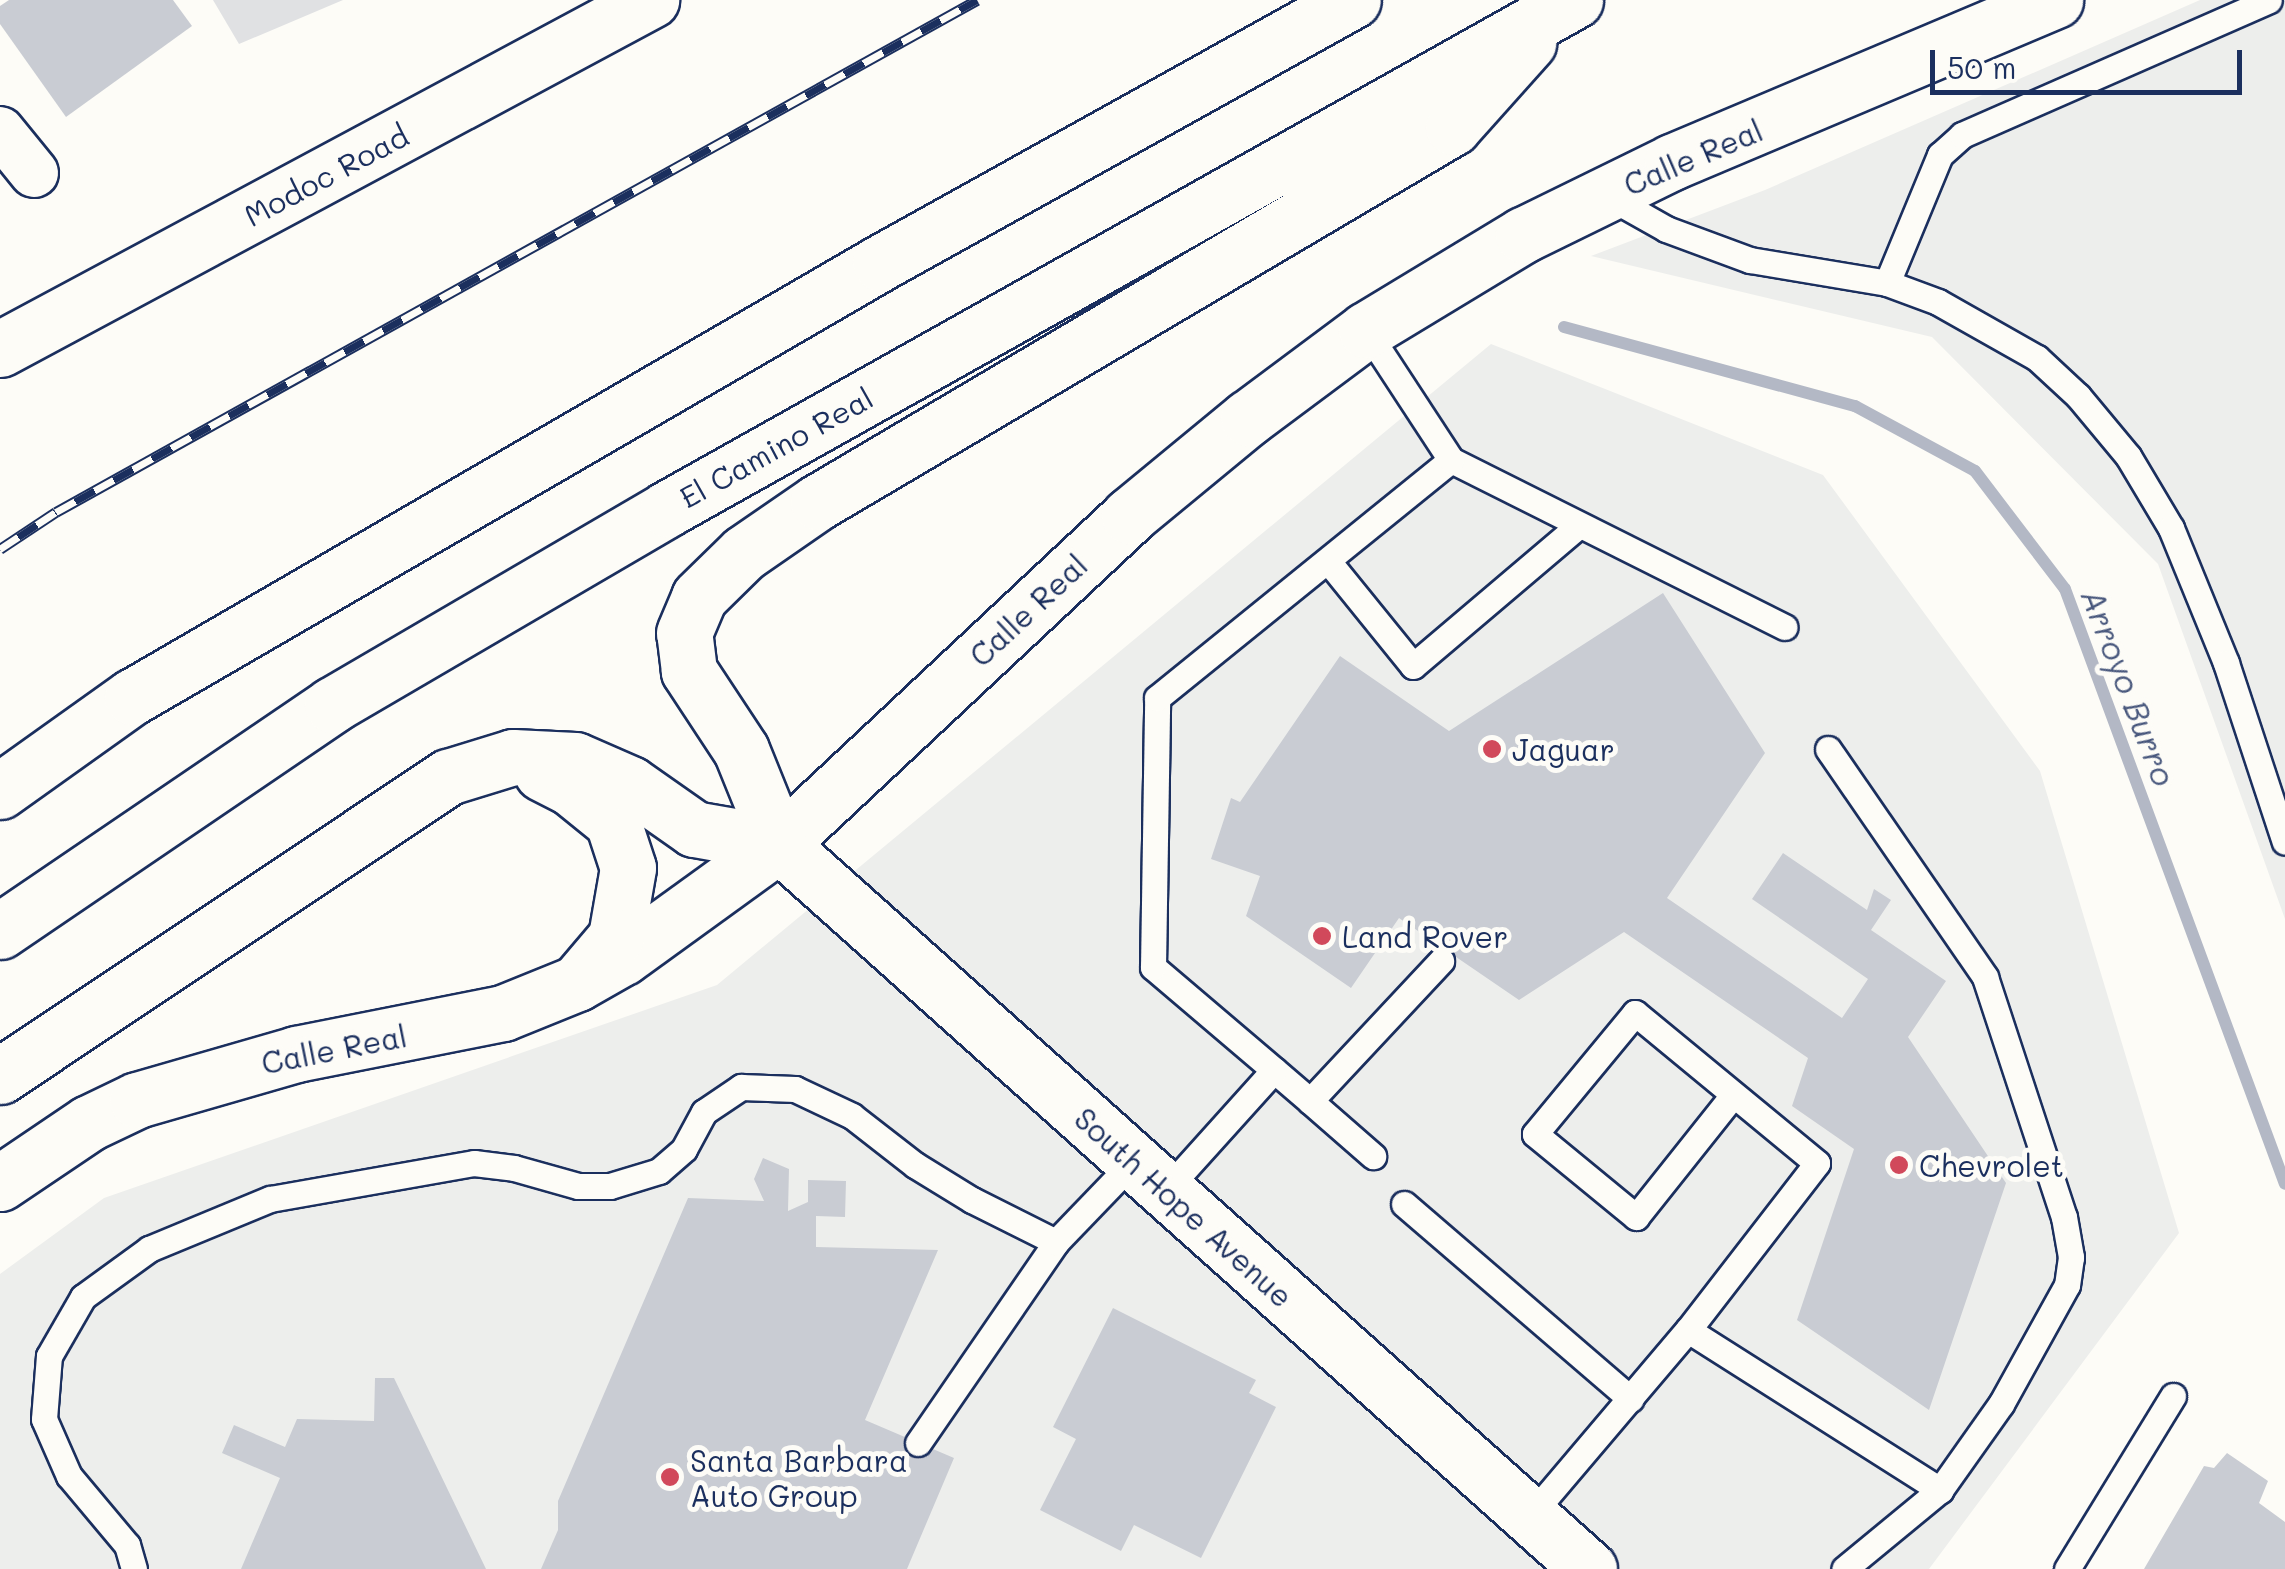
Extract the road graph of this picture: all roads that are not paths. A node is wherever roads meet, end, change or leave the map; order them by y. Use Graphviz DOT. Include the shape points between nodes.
graph roads {
  1 [pos="651,0"];
  2 [pos="1317,0"];
  3 [pos="1352,0"];
  4 [pos="2055,0"];
  5 [pos="2270,0"];
  6 [pos="1566,5"];
  7 [pos="1272,44"];
  8 [pos="0,132"];
  9 [pos="34,174"];
  10 [pos="1606,195"];
  11 [pos="1887,282"];
  12 [pos="1366,330"];
  13 [pos="0,349"];
  14 [pos="1451,460"];
  15 [pos="1578,526"];
  16 [pos="1328,561"];
  17 [pos="1784,627"];
  18 [pos="1828,750"];
  19 [pos="514,757"];
  20 [pos="0,791"];
  21 [pos="2285,842"];
  22 [pos="780,844"];
  23 [pos="0,931"];
  24 [pos="1441,961"];
  25 [pos="577,983"];
  26 [pos="1274,1070"];
  27 [pos="0,1076"];
  28 [pos="1733,1095"];
  29 [pos="1310,1101"];
  30 [pos="1373,1156"];
  31 [pos="1150,1176"];
  32 [pos="0,1183"];
  33 [pos="1404,1204"];
  34 [pos="1056,1242"];
  35 [pos="1688,1330"];
  36 [pos="2173,1396"];
  37 [pos="1631,1399"];
  38 [pos="918,1443"];
  39 [pos="1940,1490"];
  40 [pos="1530,1516"];
  41 [pos="134,1569"];
  42 [pos="1589,1569"];
  43 [pos="1844,1569"];
  44 [pos="2067,1569"];
  1 -- 13 [label="main road, Modoc Road"];
  2 -- 7 [label="main road"];
  3 -- 7 [label="main road"];
  4 -- 10 [label="main road, Calle Real"];
  5 -- 11 [label="lane" via="1962,135 1940,155"];
  6 -- 22 [label="main road" via="1453,127 818,502 744,553 699,596 684,633 689,671 741,750"];
  6 -- 23 [label="main road, El Camino Real" via="667,508 348,696"];
  7 -- 20 [label="main road" via="149,687"];
  8 -- 9 [label="street"];
  10 -- 11 [label="lane" via="1666,229 1750,260"];
  10 -- 12 [label="main road, Calle Real" via="1465,267"];
  11 -- 21 [label="lane" via="1938,302 2038,358 2128,456 2171,528 2226,663"];
  12 -- 14 [label="lane"];
  12 -- 22 [label="main road, Calle Real" via="1129,516"];
  14 -- 15 [label="lane"];
  14 -- 16 [label="lane"];
  15 -- 16 [label="lane" via="1413,666"];
  15 -- 17 [label="lane"];
  16 -- 26 [label="lane" via="1157,698 1153,967"];
  18 -- 39 [label="lane" via="1985,977 2064,1217 2071,1257 2067,1285 2001,1404"];
  19 -- 22 [label="main road" via="575,760 630,784 694,829"];
  19 -- 25 [label="main road" via="571,788 612,822 628,868 616,936"];
  19 -- 27 [label="main road" via="448,776"];
  22 -- 25 [label="main road, Calle Real"];
  22 -- 31 [label="main road, South Hope Avenue"];
  24 -- 29 [label="lane"];
  25 -- 32 [label="main road, Calle Real" via="503,1013 296,1054 137,1100 89,1123"];
  26 -- 29 [label="lane"];
  26 -- 31 [label="lane"];
  28 -- 28 [label="lane" via="1635,1013 1535,1134 1636,1217"];
  28 -- 35 [label="lane" via="1817,1163"];
  29 -- 30 [label="lane"];
  31 -- 34 [label="lane"];
  31 -- 40 [label="main road, South Hope Avenue"];
  33 -- 37 [label="lane"];
  34 -- 38 [label="lane"];
  34 -- 41 [label="lane" via="972,1200 852,1116 795,1089 741,1088 704,1112 684,1148 659,1172 610,1186 578,1186 474,1163 270,1199 149,1250 83,1297 49,1356 44,1419 69,1476 127,1545"];
  35 -- 37 [label="lane"];
  35 -- 39 [label="lane"];
  36 -- 44 [label="lane"];
  37 -- 40 [label="lane"];
  39 -- 43 [label="lane"];
  40 -- 42 [label="main road, South Hope Avenue"];
}
